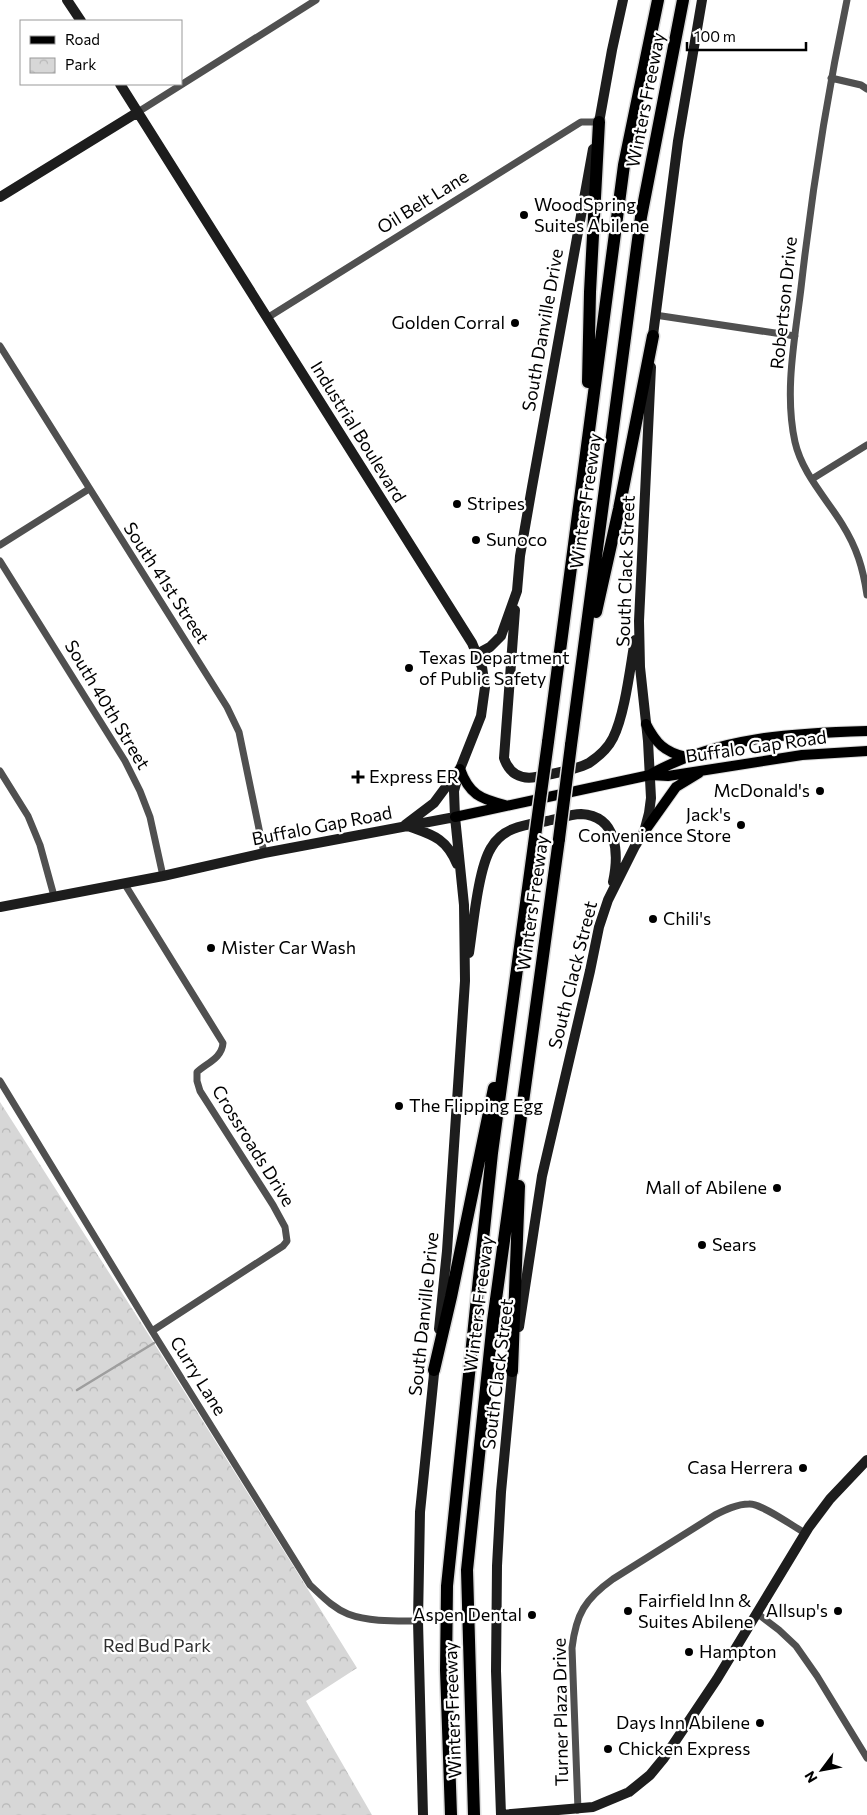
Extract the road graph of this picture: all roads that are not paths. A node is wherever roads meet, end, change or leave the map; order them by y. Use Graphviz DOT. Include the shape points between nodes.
graph roads {
  1 [pos="68,0"];
  2 [pos="316,0"];
  3 [pos="623,0"];
  4 [pos="658,0"];
  5 [pos="683,0"];
  6 [pos="702,0"];
  7 [pos="847,0"];
  8 [pos="80,20"];
  9 [pos="831,78"];
  10 [pos="182,84"];
  11 [pos="121,85"];
  12 [pos="181,85"];
  13 [pos="867,89"];
  14 [pos="138,112"];
  15 [pos="599,122"];
  16 [pos="0,197"];
  17 [pos="655,315"];
  18 [pos="267,318"];
  19 [pos="653,336"];
  20 [pos="795,336"];
  21 [pos="0,346"];
  22 [pos="587,444"];
  23 [pos="867,444"];
  24 [pos="812,479"];
  25 [pos="89,489"];
  26 [pos="0,545"];
  27 [pos="0,561"];
  28 [pos="865,569"];
  29 [pos="517,591"];
  30 [pos="867,595"];
  31 [pos="639,621"];
  32 [pos="478,654"];
  33 [pos="577,695"];
  34 [pos="646,724"];
  35 [pos="867,731"];
  36 [pos="867,751"];
  37 [pos="686,756"];
  38 [pos="460,769"];
  39 [pos="0,770"];
  40 [pos="702,772"];
  41 [pos="650,775"];
  42 [pos="508,805"];
  43 [pos="455,817"];
  44 [pos="405,826"];
  45 [pos="644,832"];
  46 [pos="264,853"];
  47 [pos="460,872"];
  48 [pos="163,876"];
  49 [pos="124,883"];
  50 [pos="54,896"];
  51 [pos="608,900"];
  52 [pos="0,907"];
  53 [pos="465,982"];
  54 [pos="516,982"];
  55 [pos="0,1082"];
  56 [pos="522,1118"];
  57 [pos="152,1331"];
  58 [pos="434,1370"];
  59 [pos="512,1371"];
  60 [pos="867,1460"];
  61 [pos="805,1533"];
  62 [pos="758,1614"];
  63 [pos="418,1621"];
  64 [pos="867,1758"];
  65 [pos="578,1810"];
  66 [pos="423,1815"];
  67 [pos="451,1815"];
  68 [pos="474,1815"];
  69 [pos="502,1815"];
  1 -- 8 [label="main road"];
  2 -- 10 [label="street"];
  3 -- 15 [label="main road, South Danville Drive"];
  4 -- 22 [label="highway, Winters Freeway" via="624,165"];
  5 -- 33 [label="highway, Winters Freeway" via="641,217"];
  6 -- 17 [label="main road, South Clack Street" via="678,141"];
  7 -- 9 [label="street, Robertson Drive"];
  9 -- 13 [label="street"];
  9 -- 20 [label="street, Robertson Drive"];
  11 -- 14 [label="main road, Industrial Boulevard"];
  12 -- 14 [label="street"];
  14 -- 16 [label="main road"];
  14 -- 18 [label="main road, Industrial Boulevard"];
  15 -- 18 [label="street, Oil Belt Lane" via="581,122"];
  15 -- 22 [label="highway" via="590,292"];
  15 -- 29 [label="main road, South Danville Drive" via="520,556"];
  17 -- 19 [label="main road, South Clack Street"];
  17 -- 20 [label="street"];
  18 -- 32 [label="main road, Industrial Boulevard"];
  19 -- 31 [label="main road, South Clack Street"];
  19 -- 33 [label="highway" via="619,509"];
  20 -- 24 [label="street, Robertson Drive" via="791,414 800,459"];
  21 -- 25 [label="street, South 41st Street"];
  22 -- 54 [label="highway, Winters Freeway, bridge"];
  23 -- 24 [label="street"];
  24 -- 28 [label="street, Robertson Drive" via="843,525"];
  25 -- 26 [label="street"];
  25 -- 46 [label="street, South 41st Street" via="228,707 239,732"];
  27 -- 48 [label="street, South 40th Street" via="125,761 150,817"];
  28 -- 30 [label="street, Robertson Drive"];
  29 -- 31 [label="main road" via="504,750 506,764 520,776 534,777 581,766 608,746 621,712"];
  29 -- 32 [label="main road, South Danville Drive" via="501,636"];
  31 -- 34 [label="main road, South Clack Street"];
  32 -- 38 [label="main road, Industrial Boulevard" via="484,677 484,706"];
  33 -- 56 [label="highway, Winters Freeway, bridge"];
  34 -- 37 [label="main road" via="661,745 673,754"];
  34 -- 41 [label="main road, South Clack Street"];
  35 -- 37 [label="main road, Buffalo Gap Road" via="783,735 736,742"];
  36 -- 40 [label="main road, Buffalo Gap Road" via="802,755"];
  37 -- 41 [label="main road, Buffalo Gap Road"];
  38 -- 42 [label="main road" via="475,795"];
  38 -- 43 [label="main road, Industrial Boulevard" via="454,791"];
  38 -- 44 [label="main road" via="434,803"];
  39 -- 50 [label="street" via="28,816"];
  40 -- 41 [label="main road, Buffalo Gap Road"];
  40 -- 45 [label="main road" via="676,787"];
  41 -- 42 [label="main road, Buffalo Gap Road"];
  41 -- 45 [label="main road, South Clack Street" via="650,813"];
  42 -- 43 [label="main road, Buffalo Gap Road"];
  43 -- 44 [label="main road, Buffalo Gap Road"];
  43 -- 47 [label="main road, South Danville Drive"];
  44 -- 46 [label="main road, Buffalo Gap Road"];
  44 -- 47 [label="main road" via="436,836 452,852"];
  45 -- 51 [label="main road, South Clack Street"];
  46 -- 48 [label="main road, Buffalo Gap Road"];
  47 -- 53 [label="main road, South Danville Drive"];
  48 -- 49 [label="main road, Buffalo Gap Road"];
  49 -- 50 [label="main road, Buffalo Gap Road"];
  49 -- 57 [label="street, Crossroads Drive" via="223,1043 216,1058 198,1072 197,1082 273,1205 285,1227 287,1241"];
  50 -- 52 [label="main road, Buffalo Gap Road"];
  51 -- 53 [label="main road" via="615,871 616,844 604,824 594,816 579,814 510,829 496,840 486,857"];
  51 -- 59 [label="main road, South Clack Street" via="599,926 542,1176"];
  53 -- 58 [label="main road, South Danville Drive" via="447,1252"];
  54 -- 58 [label="highway"];
  54 -- 67 [label="highway, Winters Freeway" via="492,1153 446,1586"];
  55 -- 57 [label="street, Curry Lane"];
  56 -- 59 [label="highway"];
  56 -- 68 [label="highway, Winters Freeway" via="493,1321 467,1570"];
  57 -- 63 [label="street, Curry Lane" via="310,1585 347,1614"];
  58 -- 63 [label="main road, South Danville Drive" via="420,1512"];
  59 -- 69 [label="main road, South Clack Street" via="497,1566 496,1671"];
  60 -- 61 [label="main road" via="830,1498"];
  61 -- 62 [label="main road"];
  61 -- 65 [label="street, Turner Plaza Drive" via="751,1503 730,1508 715,1514 613,1579 588,1601 574,1628 572,1648"];
  62 -- 64 [label="street" via="796,1646"];
  62 -- 65 [label="main road" via="650,1775 629,1792"];
  63 -- 66 [label="main road, South Danville Drive"];
  65 -- 69 [label="main road"];
}
